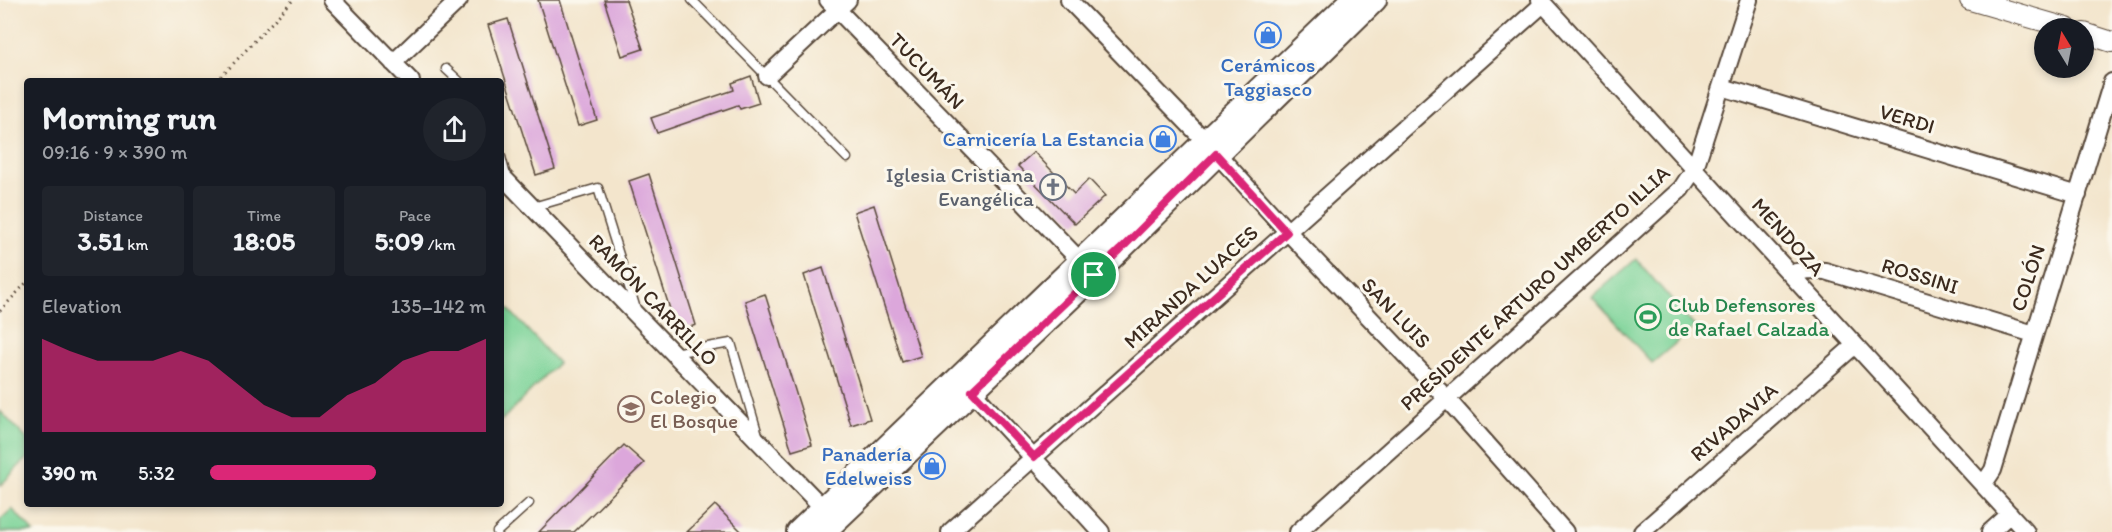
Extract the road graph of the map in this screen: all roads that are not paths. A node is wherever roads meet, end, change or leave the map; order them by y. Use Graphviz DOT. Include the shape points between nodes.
graph roads {
  1 [pos="332,0"];
  2 [pos="459,0"];
  3 [pos="692,0"];
  4 [pos="1069,0"];
  5 [pos="1352,0"];
  6 [pos="1375,0"];
  7 [pos="1749,0"];
  8 [pos="1970,0"];
  9 [pos="1541,2"];
  10 [pos="838,3"];
  11 [pos="2034,18"];
  12 [pos="2094,36"];
  13 [pos="2112,42"];
  14 [pos="393,63"];
  15 [pos="446,69"];
  16 [pos="767,76"];
  17 [pos="408,78"];
  18 [pos="456,78"];
  19 [pos="2112,82"];
  20 [pos="1722,87"];
  21 [pos="1211,147"];
  22 [pos="847,158"];
  23 [pos="1695,168"];
  24 [pos="505,179"];
  25 [pos="2078,195"];
  26 [pos="533,207"];
  27 [pos="1287,232"];
  28 [pos="1087,268"];
  29 [pos="1791,273"];
  30 [pos="639,318"];
  31 [pos="2034,334"];
  32 [pos="1856,345"];
  33 [pos="673,353"];
  34 [pos="972,391"];
  35 [pos="1447,399"];
  36 [pos="760,442"];
  37 [pos="1034,457"];
  38 [pos="1983,485"];
  39 [pos="529,503"];
  40 [pos="823,508"];
  41 [pos="2010,514"];
  42 [pos="497,532"];
  43 [pos="798,532"];
  44 [pos="824,532"];
  45 [pos="950,532"];
  46 [pos="1101,532"];
  47 [pos="1298,532"];
  48 [pos="1565,532"];
  49 [pos="1642,532"];
  50 [pos="1990,532"];
  51 [pos="2026,532"];
  1 -- 14 [label="street"];
  2 -- 14 [label="street"];
  3 -- 16 [label="lane"];
  4 -- 21 [label="street, SAN LUIS"];
  5 -- 21 [label="main road"];
  6 -- 21 [label="main road"];
  7 -- 20 [label="street, PRESIDENTE ARTURO UMBERTO ILLIA"];
  8 -- 11 [label="street"];
  9 -- 23 [label="street, MENDOZA"];
  9 -- 27 [label="street, MIRANDA LUACES"];
  10 -- 16 [label="street"];
  10 -- 28 [label="street, TUCUMÁN"];
  12 -- 13 [label="street"];
  14 -- 17 [label="street"];
  15 -- 18 [label="lane"];
  16 -- 22 [label="lane"];
  19 -- 25 [label="street, COLÓN"];
  20 -- 23 [label="street, PRESIDENTE ARTURO UMBERTO ILLIA"];
  20 -- 25 [label="street, VERDI"];
  21 -- 27 [label="street, SAN LUIS"];
  21 -- 28 [label="main road"];
  23 -- 29 [label="street, MENDOZA"];
  23 -- 35 [label="street, PRESIDENTE ARTURO UMBERTO ILLIA" via="1681,189"];
  24 -- 26 [label="street, RAMÓN CARRILLO"];
  25 -- 31 [label="street, COLÓN"];
  26 -- 30 [label="street, RAMÓN CARRILLO"];
  26 -- 30 [label="lane" via="598,188"];
  27 -- 35 [label="street, SAN LUIS"];
  27 -- 37 [label="street, MIRANDA LUACES"];
  28 -- 34 [label="main road"];
  28 -- 40 [label="main road"];
  29 -- 31 [label="street, ROSSINI" via="1825,271"];
  29 -- 32 [label="street, MENDOZA"];
  30 -- 33 [label="street, RAMÓN CARRILLO"];
  31 -- 38 [label="street, COLÓN" via="1993,470"];
  32 -- 38 [label="street, MENDOZA"];
  32 -- 49 [label="street, RIVADAVIA"];
  33 -- 36 [label="street, RAMÓN CARRILLO"];
  33 -- 36 [label="lane" via="731,343"];
  34 -- 37 [label="street"];
  34 -- 44 [label="main road"];
  35 -- 47 [label="street, PRESIDENTE ARTURO UMBERTO ILLIA"];
  35 -- 48 [label="street, SAN LUIS"];
  36 -- 40 [label="street, RAMÓN CARRILLO"];
  37 -- 45 [label="street, MIRANDA LUACES"];
  37 -- 46 [label="street"];
  38 -- 41 [label="street, MENDOZA"];
  39 -- 42 [label="lane"];
  40 -- 43 [label="main road"];
  41 -- 50 [label="street"];
  41 -- 51 [label="street, MENDOZA"];
}
